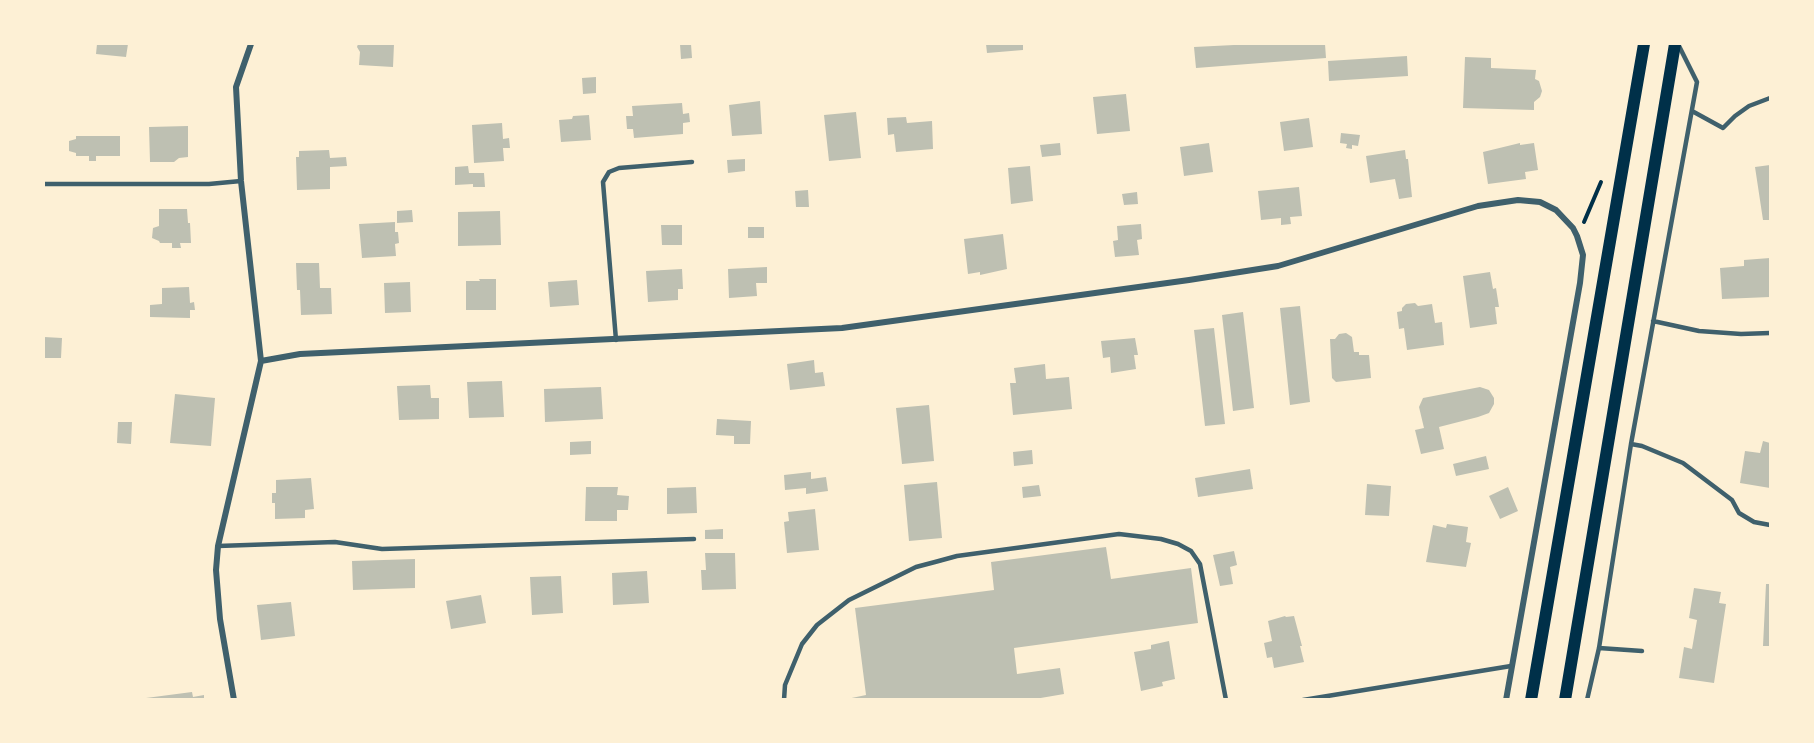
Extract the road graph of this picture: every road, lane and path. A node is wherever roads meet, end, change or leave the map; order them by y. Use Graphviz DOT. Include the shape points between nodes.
graph roads {
  1 [pos="251,44"];
  2 [pos="1644,44"];
  3 [pos="1676,44"];
  4 [pos="1770,98"];
  5 [pos="1692,111"];
  6 [pos="692,162"];
  7 [pos="241,181"];
  8 [pos="44,183"];
  9 [pos="1653,321"];
  10 [pos="1770,333"];
  11 [pos="616,340"];
  12 [pos="261,361"];
  13 [pos="1631,444"];
  14 [pos="1770,525"];
  15 [pos="694,539"];
  16 [pos="218,546"];
  17 [pos="1599,648"];
  18 [pos="1642,651"];
  19 [pos="1511,666"];
  20 [pos="234,699"];
  21 [pos="784,699"];
  22 [pos="1226,699"];
  23 [pos="1303,699"];
  24 [pos="1506,699"];
  25 [pos="1531,699"];
  26 [pos="1565,699"];
  27 [pos="1587,699"];
  1 -- 7 [label="street" via="236,87"];
  2 -- 25 [label="main road"];
  3 -- 5 [label="lane" via="1696,82"];
  3 -- 26 [label="main road"];
  4 -- 5 [label="lane" via="1749,106 1723,128"];
  5 -- 9 [label="lane"];
  6 -- 11 [label="lane" via="619,168 609,172 603,182"];
  7 -- 8 [label="lane"];
  7 -- 12 [label="street"];
  9 -- 10 [label="lane" via="1699,331"];
  9 -- 13 [label="lane"];
  11 -- 12 [label="street" via="300,354"];
  11 -- 19 [label="street" via="842,328 1189,280 1278,266 1478,206 1518,200 1540,202 1556,210 1577,236 1583,255"];
  12 -- 16 [label="street"];
  13 -- 14 [label="lane" via="1683,464 1732,500 1739,513"];
  13 -- 17 [label="lane"];
  15 -- 16 [label="lane" via="382,549 335,542"];
  16 -- 20 [label="street" via="216,591"];
  17 -- 18 [label="lane"];
  17 -- 27 [label="lane"];
  19 -- 23 [label="lane"];
  19 -- 24 [label="street"];
  21 -- 22 [label="lane" via="785,685 802,644 817,625 849,600 916,567 957,556 1119,534 1178,544 1191,551 1200,564"];
}
